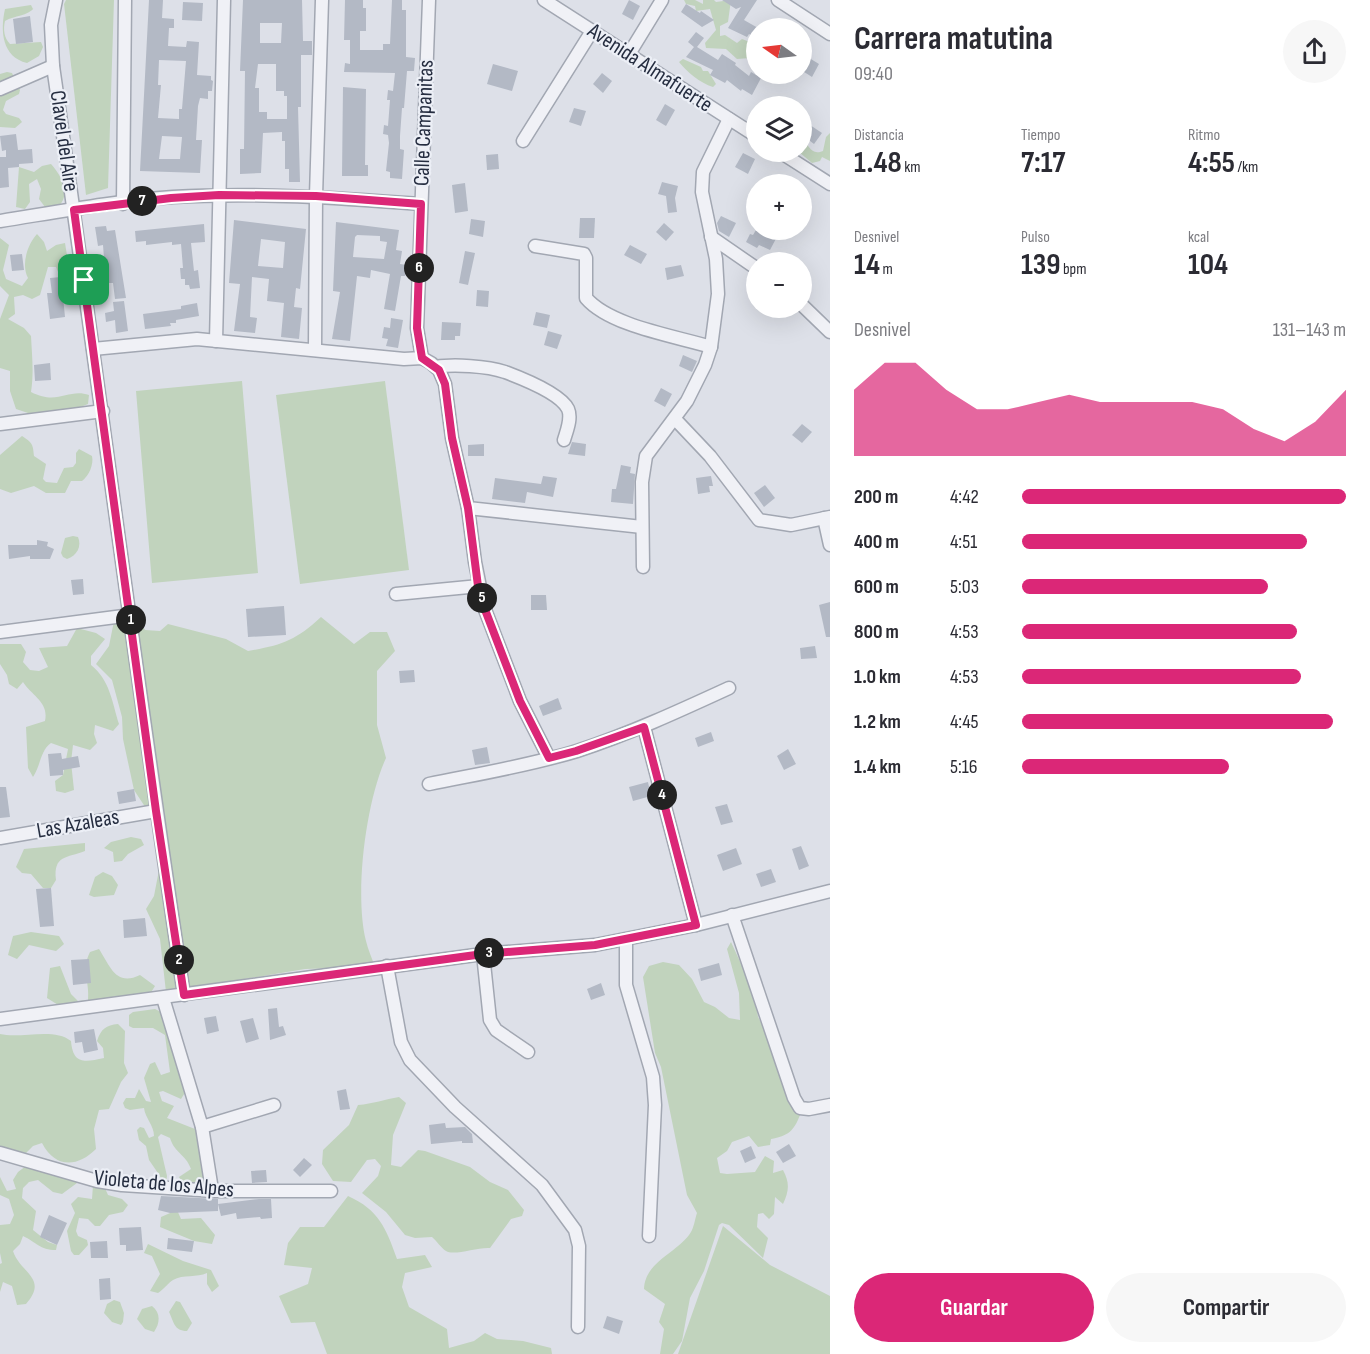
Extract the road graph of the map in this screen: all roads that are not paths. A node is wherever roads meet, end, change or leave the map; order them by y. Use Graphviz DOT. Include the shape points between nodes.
graph roads {
  1 [pos="56,0"];
  2 [pos="125,0"];
  3 [pos="224,0"];
  4 [pos="322,0"];
  5 [pos="429,0"];
  6 [pos="544,0"];
  7 [pos="662,0"];
  8 [pos="778,0"];
  9 [pos="592,31"];
  10 [pos="830,34"];
  11 [pos="629,54"];
  12 [pos="53,66"];
  13 [pos="0,89"];
  14 [pos="729,118"];
  15 [pos="746,129"];
  16 [pos="524,141"];
  17 [pos="796,162"];
  18 [pos="830,184"];
  19 [pos="219,195"];
  20 [pos="316,196"];
  21 [pos="123,204"];
  22 [pos="421,204"];
  23 [pos="74,210"];
  24 [pos="0,221"];
  25 [pos="711,237"];
  26 [pos="535,246"];
  27 [pos="746,261"];
  28 [pos="812,314"];
  29 [pos="830,332"];
  30 [pos="216,341"];
  31 [pos="711,347"];
  32 [pos="93,349"];
  33 [pos="315,349"];
  34 [pos="422,358"];
  35 [pos="435,367"];
  36 [pos="103,411"];
  37 [pos="675,419"];
  38 [pos="0,424"];
  39 [pos="564,440"];
  40 [pos="468,508"];
  41 [pos="827,517"];
  42 [pos="642,527"];
  43 [pos="830,545"];
  44 [pos="643,567"];
  45 [pos="478,586"];
  46 [pos="396,594"];
  47 [pos="131,615"];
  48 [pos="0,632"];
  49 [pos="729,688"];
  50 [pos="644,727"];
  51 [pos="549,758"];
  52 [pos="429,784"];
  53 [pos="156,811"];
  54 [pos="0,838"];
  55 [pos="830,891"];
  56 [pos="732,915"];
  57 [pos="696,925"];
  58 [pos="626,940"];
  59 [pos="483,954"];
  60 [pos="387,966"];
  61 [pos="184,995"];
  62 [pos="163,998"];
  63 [pos="0,1019"];
  64 [pos="528,1052"];
  65 [pos="274,1105"];
  66 [pos="830,1105"];
  67 [pos="202,1127"];
  68 [pos="0,1153"];
  69 [pos="212,1190"];
  70 [pos="331,1191"];
  71 [pos="649,1236"];
  72 [pos="578,1327"];
  1 -- 12 [label="street, Clavel del Aire" via="51,25"];
  2 -- 21 [label="street"];
  3 -- 19 [label="street"];
  4 -- 20 [label="street"];
  5 -- 22 [label="street, Calle Campanitas"];
  6 -- 9 [label="street, Avenida Almafuerte"];
  7 -- 11 [label="street"];
  8 -- 10 [label="street"];
  9 -- 11 [label="street, Avenida Almafuerte"];
  9 -- 16 [label="street"];
  11 -- 14 [label="street, Avenida Almafuerte"];
  12 -- 13 [label="street"];
  12 -- 23 [label="street, Clavel del Aire"];
  14 -- 15 [label="street, Avenida Almafuerte"];
  14 -- 25 [label="street" via="703,172 702,192"];
  17 -- 18 [label="street"];
  19 -- 20 [label="street"];
  19 -- 21 [label="street"];
  19 -- 30 [label="street"];
  20 -- 22 [label="street"];
  20 -- 33 [label="street"];
  21 -- 23 [label="street"];
  22 -- 34 [label="street, Calle Campanitas" via="417,328"];
  23 -- 24 [label="street"];
  23 -- 32 [label="street, Clavel del Aire"];
  25 -- 27 [label="street"];
  25 -- 31 [label="street" via="718,294"];
  26 -- 31 [label="street" via="584,254 586,298 612,319"];
  28 -- 29 [label="street"];
  30 -- 32 [label="street" via="178,340"];
  30 -- 33 [label="street"];
  31 -- 37 [label="street" via="692,392"];
  32 -- 36 [label="street, Clavel del Aire"];
  33 -- 34 [label="street"];
  34 -- 35 [label="street"];
  35 -- 39 [label="street" via="503,371 556,395 570,416"];
  35 -- 40 [label="street" via="445,384"];
  36 -- 38 [label="street"];
  36 -- 47 [label="street, Clavel del Aire"];
  37 -- 41 [label="street" via="710,456 759,520 791,525"];
  37 -- 42 [label="street" via="657,439 642,469"];
  40 -- 42 [label="street"];
  40 -- 45 [label="street"];
  41 -- 43 [label="street"];
  42 -- 44 [label="street"];
  45 -- 46 [label="street"];
  45 -- 51 [label="street" via="506,669"];
  47 -- 48 [label="street"];
  47 -- 53 [label="street, Clavel del Aire"];
  49 -- 50 [label="street"];
  50 -- 51 [label="street"];
  50 -- 57 [label="street"];
  51 -- 52 [label="street"];
  53 -- 54 [label="street, Las Azaleas"];
  53 -- 61 [label="street, Clavel del Aire"];
  55 -- 56 [label="street"];
  56 -- 57 [label="street"];
  56 -- 66 [label="street" via="794,1098 800,1108"];
  57 -- 58 [label="street"];
  58 -- 59 [label="street"];
  58 -- 71 [label="street" via="626,985 655,1096"];
  59 -- 60 [label="street"];
  59 -- 64 [label="street" via="490,1020 496,1030"];
  60 -- 61 [label="street"];
  60 -- 72 [label="street" via="401,1042 410,1060 455,1107 542,1185 574,1230 579,1246"];
  61 -- 62 [label="street"];
  62 -- 63 [label="street"];
  62 -- 67 [label="street"];
  65 -- 67 [label="street"];
  67 -- 69 [label="street"];
  68 -- 69 [label="street, Violeta de los Alpes" via="97,1181"];
  69 -- 70 [label="street, Violeta de los Alpes"];
}
